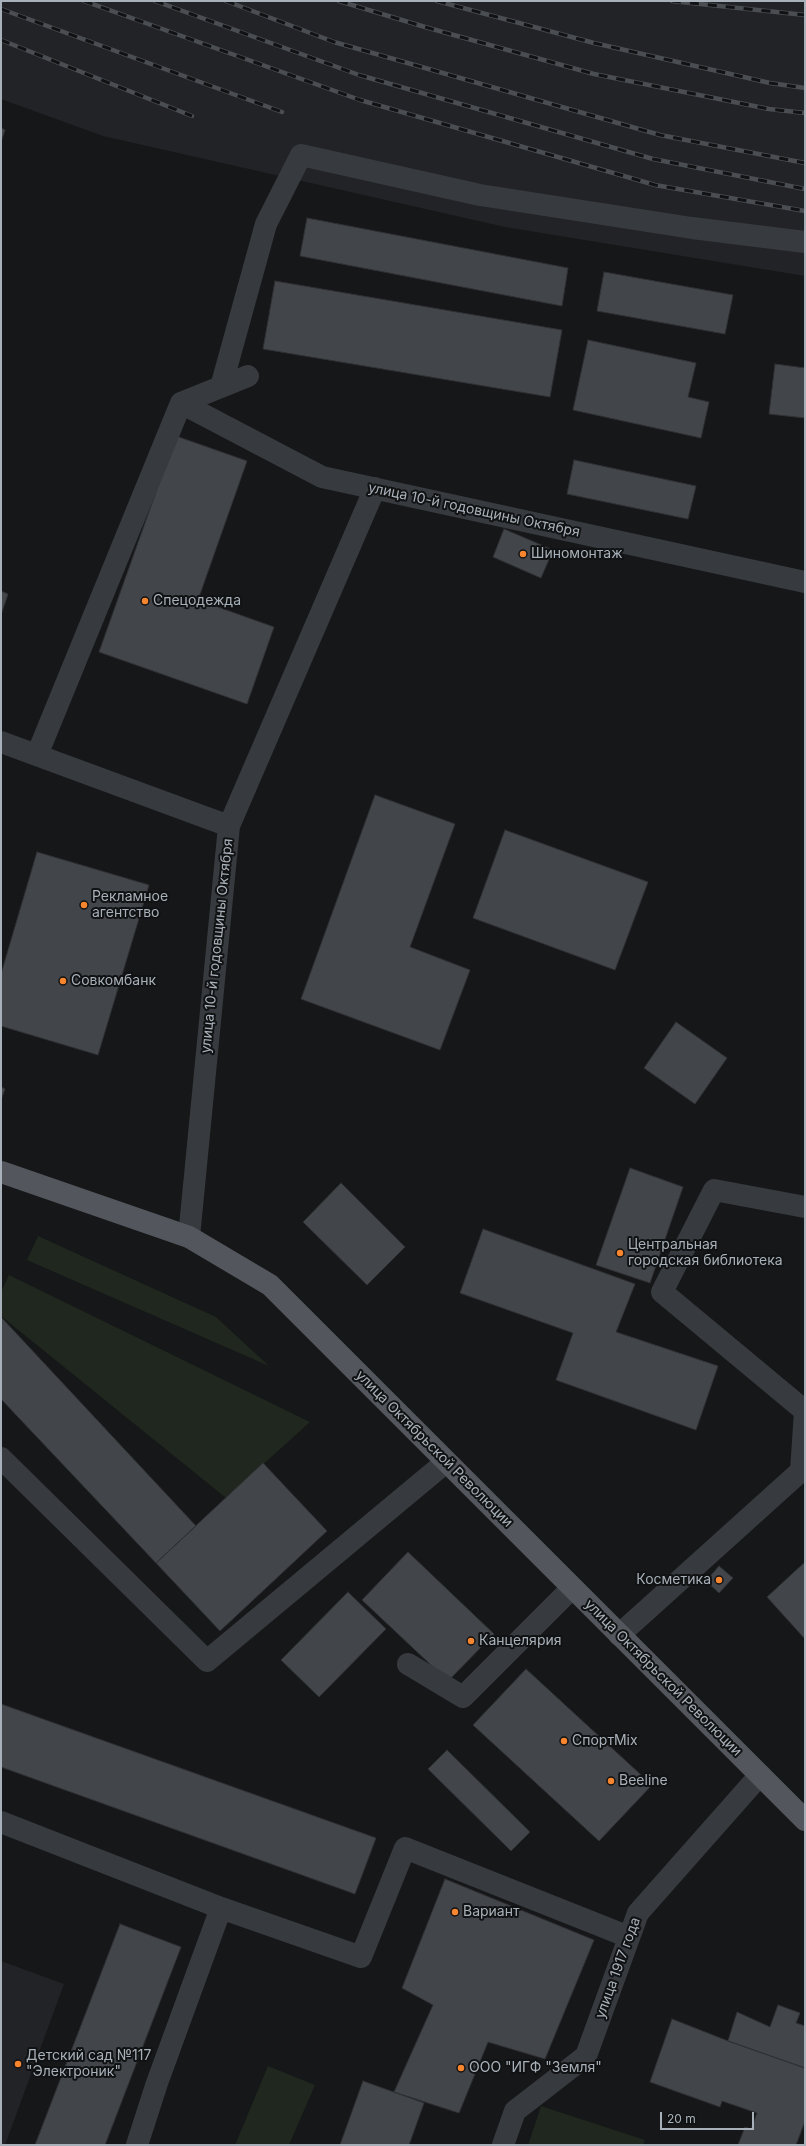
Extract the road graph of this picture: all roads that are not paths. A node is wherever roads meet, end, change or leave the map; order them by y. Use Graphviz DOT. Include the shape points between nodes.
graph roads {
  1 [pos="805,242"];
  2 [pos="248,376"];
  3 [pos="221,387"];
  4 [pos="181,403"];
  5 [pos="374,488"];
  6 [pos="805,582"];
  7 [pos="1,742"];
  8 [pos="38,755"];
  9 [pos="229,826"];
  10 [pos="1,1172"];
  11 [pos="805,1207"];
  12 [pos="189,1237"];
  13 [pos="805,1411"];
  14 [pos="1,1458"];
  15 [pos="446,1462"];
  16 [pos="803,1473"];
  17 [pos="572,1588"];
  18 [pos="619,1635"];
  19 [pos="408,1664"];
  20 [pos="760,1775"];
  21 [pos="805,1820"];
  22 [pos="1,1822"];
  23 [pos="221,1908"];
  24 [pos="629,1937"];
  25 [pos="137,2145"];
  26 [pos="503,2145"];
  1 -- 3 [label="street" via="692,228 480,195 301,155 266,224"];
  2 -- 3 [label="street"];
  3 -- 4 [label="street"];
  4 -- 5 [label="street, улица 10-й годовщины Октября" via="322,477"];
  4 -- 8 [label="street"];
  5 -- 6 [label="street, улица 10-й годовщины Октября"];
  5 -- 9 [label="street"];
  7 -- 8 [label="street, улица 10-й годовщины Октября"];
  8 -- 9 [label="street, улица 10-й годовщины Октября"];
  9 -- 12 [label="street, улица 10-й годовщины Октября"];
  10 -- 12 [label="main road, улица Октябрьской Революции"];
  11 -- 13 [label="street" via="714,1190 662,1292"];
  12 -- 15 [label="main road, улица Октябрьской Революции" via="270,1285"];
  13 -- 16 [label="street"];
  14 -- 15 [label="street" via="207,1661"];
  15 -- 17 [label="main road, улица Октябрьской Революции"];
  16 -- 18 [label="street"];
  17 -- 18 [label="main road, улица Октябрьской Революции"];
  17 -- 19 [label="street" via="463,1697"];
  18 -- 20 [label="main road, улица Октябрьской Революции"];
  20 -- 21 [label="main road, улица Октябрьской Революции"];
  20 -- 24 [label="street, улица 1917 года" via="638,1913"];
  22 -- 23 [label="street"];
  23 -- 24 [label="street" via="361,1957 405,1848"];
  23 -- 25 [label="street"];
  24 -- 26 [label="street, улица 1917 года" via="586,2056 515,2111"];
}
